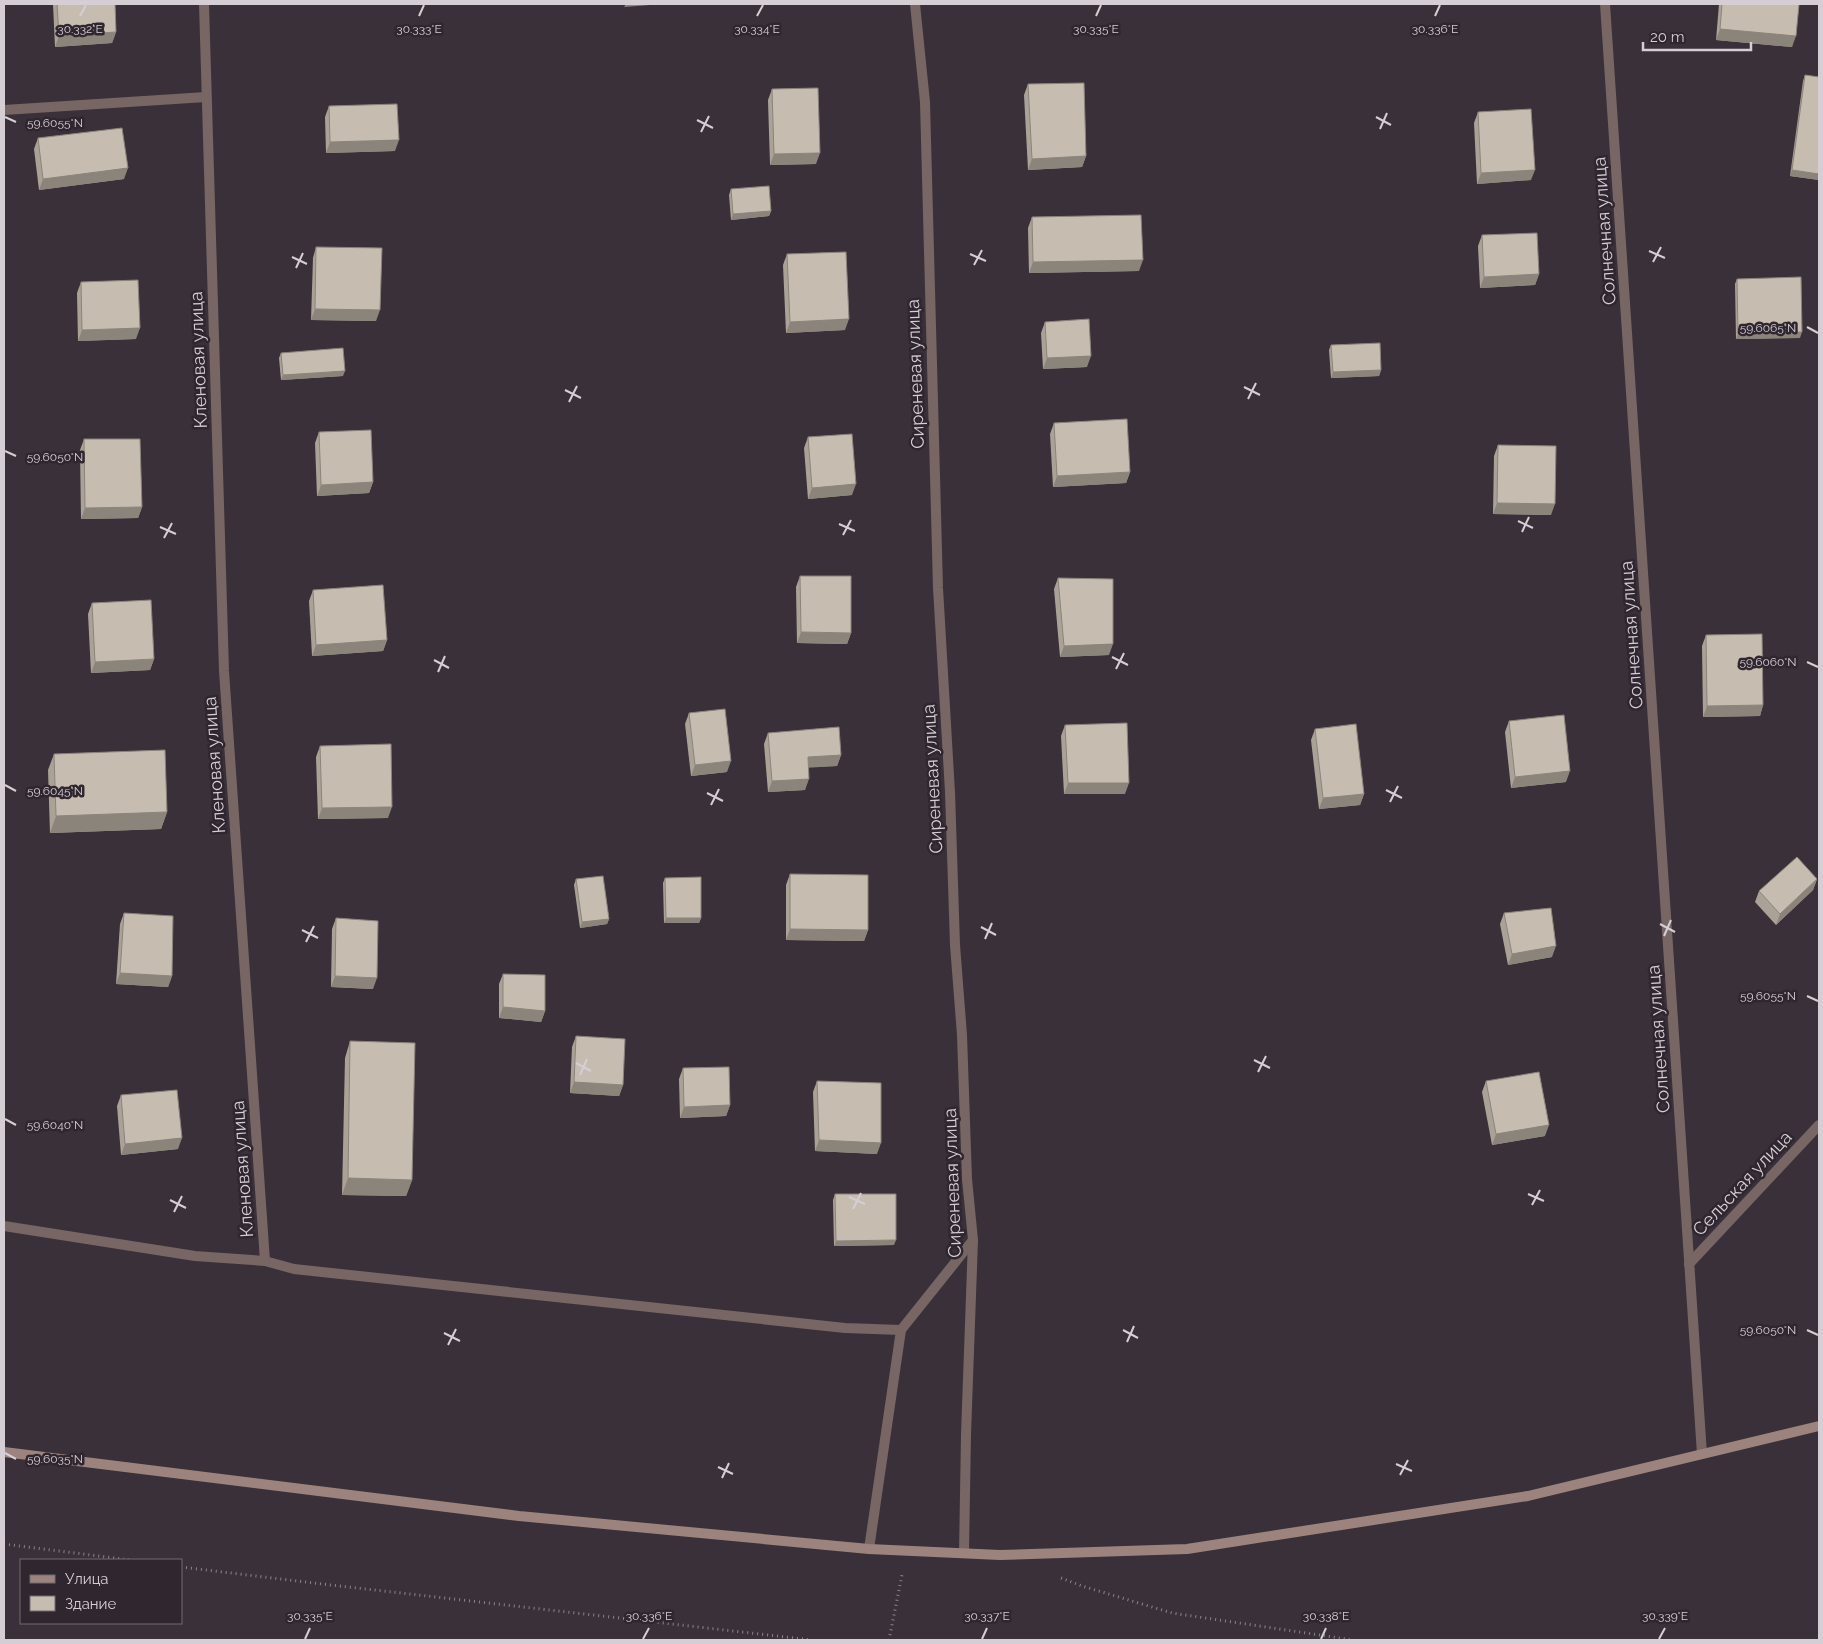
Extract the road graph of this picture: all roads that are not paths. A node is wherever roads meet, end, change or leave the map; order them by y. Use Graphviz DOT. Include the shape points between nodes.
graph roads {
  1 [pos="204,4"];
  2 [pos="915,4"];
  3 [pos="1605,4"];
  4 [pos="206,97"];
  5 [pos="4,110"];
  6 [pos="1819,1125"];
  7 [pos="4,1226"];
  8 [pos="973,1240"];
  9 [pos="265,1260"];
  10 [pos="1689,1264"];
  11 [pos="901,1330"];
  12 [pos="1819,1426"];
  13 [pos="4,1452"];
  14 [pos="1702,1454"];
  15 [pos="869,1549"];
  16 [pos="964,1553"];
  1 -- 4 [label="street, Кленовая улица"];
  2 -- 8 [label="street, Сиреневая улица" via="925,102 938,588 967,1179"];
  3 -- 10 [label="street, Солнечная улица"];
  4 -- 5 [label="street"];
  4 -- 9 [label="street, Кленовая улица" via="224,671"];
  6 -- 10 [label="street, Сельская улица"];
  7 -- 9 [label="street, Кленовая улица" via="195,1256"];
  8 -- 11 [label="street"];
  8 -- 16 [label="street, Сиреневая улица"];
  9 -- 11 [label="street" via="303,1270 844,1328"];
  10 -- 14 [label="street, Солнечная улица"];
  11 -- 15 [label="street"];
  12 -- 14 [label="main road"];
  13 -- 15 [label="main road" via="519,1516"];
  14 -- 16 [label="main road" via="1528,1496 1187,1549 1000,1555"];
  15 -- 16 [label="main road"];
}
